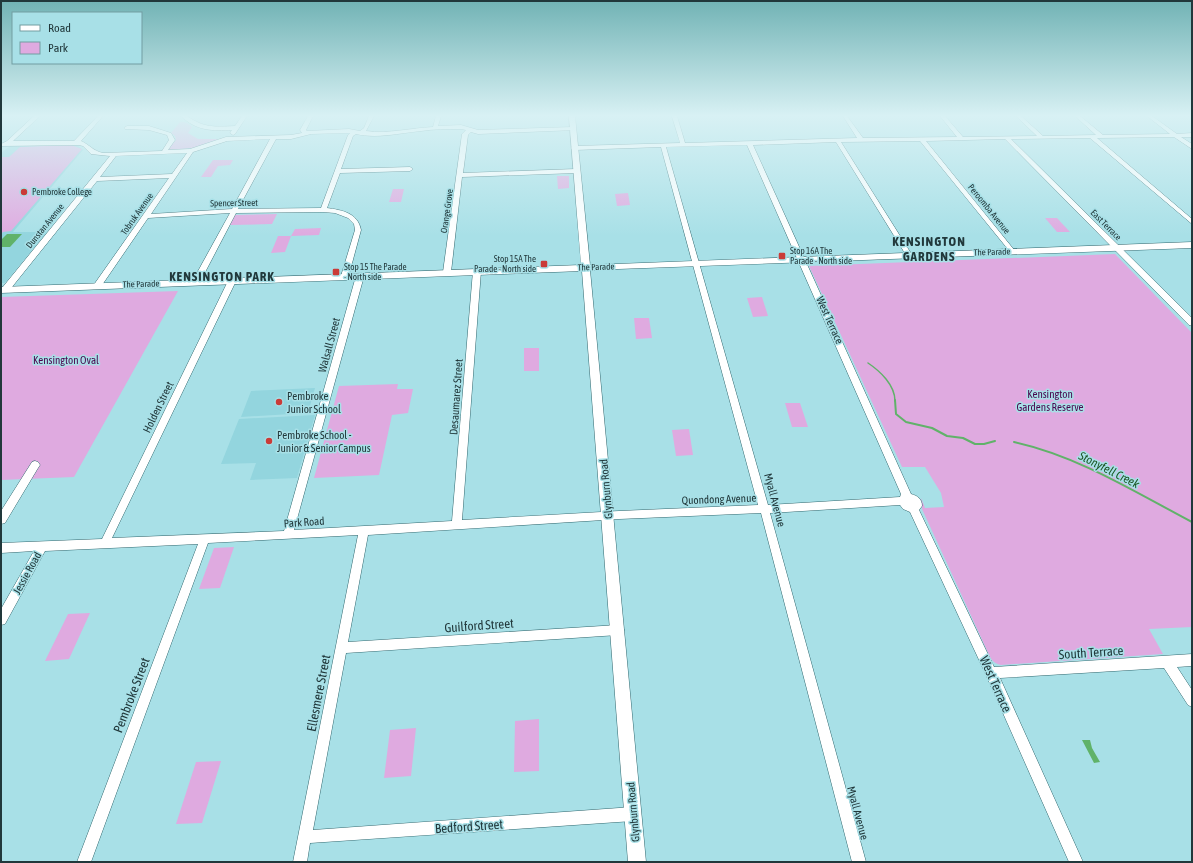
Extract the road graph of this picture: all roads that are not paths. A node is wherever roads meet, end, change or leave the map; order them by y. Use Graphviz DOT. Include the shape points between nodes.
graph roads {
  1 [pos="113,156"];
  2 [pos="188,156"];
  3 [pos="264,156"];
  4 [pos="342,156"];
  5 [pos="463,156"];
  6 [pos="575,156"];
  7 [pos="666,156"];
  8 [pos="756,156"];
  9 [pos="848,156"];
  10 [pos="935,156"];
  11 [pos="1025,156"];
  12 [pos="1115,156"];
  13 [pos="410,168"];
  14 [pos="337,170"];
  15 [pos="576,171"];
  16 [pos="461,175"];
  17 [pos="174,176"];
  18 [pos="95,179"];
  19 [pos="323,210"];
  20 [pos="234,211"];
  21 [pos="146,216"];
  22 [pos="1192,222"];
  23 [pos="1192,245"];
  24 [pos="1116,248"];
  25 [pos="1013,252"];
  26 [pos="909,255"];
  27 [pos="803,259"];
  28 [pos="696,263"];
  29 [pos="585,267"];
  30 [pos="477,271"];
  31 [pos="447,272"];
  32 [pos="345,276"];
  33 [pos="360,276"];
  34 [pos="232,281"];
  35 [pos="196,282"];
  36 [pos="96,286"];
  37 [pos="3,290"];
  38 [pos="1192,323"];
  39 [pos="35,465"];
  40 [pos="905,499"];
  41 [pos="765,509"];
  42 [pos="608,516"];
  43 [pos="1,520"];
  44 [pos="457,524"];
  45 [pos="364,530"];
  46 [pos="288,535"];
  47 [pos="206,538"];
  48 [pos="105,543"];
  49 [pos="42,546"];
  50 [pos="1,548"];
  51 [pos="1,620"];
  52 [pos="618,630"];
  53 [pos="341,648"];
  54 [pos="1192,660"];
  55 [pos="1166,661"];
  56 [pos="991,673"];
  57 [pos="1192,702"];
  58 [pos="634,814"];
  59 [pos="305,837"];
  60 [pos="84,862"];
  61 [pos="300,862"];
  62 [pos="637,862"];
  63 [pos="859,862"];
  64 [pos="1076,862"];
  1 -- 18 [label="street, Dunstan Avenue"];
  2 -- 17 [label="street, Tobruk Avenue"];
  3 -- 20 [label="street"];
  4 -- 14 [label="street"];
  5 -- 16 [label="street, Orange Grove"];
  6 -- 15 [label="main road, Glynburn Road"];
  7 -- 28 [label="street, Myall Avenue"];
  8 -- 27 [label="street, West Terrace"];
  9 -- 26 [label="street"];
  10 -- 25 [label="street, Peroomba Avenue"];
  11 -- 24 [label="street, East Terrace"];
  12 -- 22 [label="street"];
  13 -- 14 [label="street"];
  14 -- 19 [label="street"];
  15 -- 16 [label="street"];
  15 -- 29 [label="main road, Glynburn Road"];
  16 -- 31 [label="street, Orange Grove"];
  17 -- 18 [label="street"];
  17 -- 21 [label="street, Tobruk Avenue"];
  18 -- 37 [label="street, Dunstan Avenue"];
  19 -- 20 [label="street, Spencer Street"];
  19 -- 32 [label="street, Spencer Street" via="347,214 358,224"];
  20 -- 21 [label="street, Spencer Street"];
  20 -- 35 [label="street"];
  21 -- 36 [label="street, Tobruk Avenue"];
  23 -- 24 [label="main road, The Parade"];
  24 -- 25 [label="main road, The Parade"];
  24 -- 38 [label="street, East Terrace"];
  25 -- 26 [label="main road, The Parade"];
  26 -- 27 [label="main road, The Parade"];
  27 -- 28 [label="main road, The Parade"];
  27 -- 40 [label="street, West Terrace"];
  28 -- 29 [label="main road, The Parade"];
  28 -- 41 [label="street, Myall Avenue"];
  29 -- 30 [label="main road, The Parade"];
  29 -- 42 [label="main road, Glynburn Road"];
  30 -- 31 [label="main road, The Parade"];
  30 -- 44 [label="street, Desaumarez Street"];
  31 -- 33 [label="main road, The Parade"];
  32 -- 33 [label="main road, The Parade"];
  32 -- 34 [label="main road, The Parade"];
  33 -- 46 [label="street, Walsall Street"];
  34 -- 35 [label="main road, The Parade"];
  34 -- 48 [label="street, Holden Street"];
  35 -- 36 [label="main road, The Parade"];
  36 -- 37 [label="main road, The Parade"];
  39 -- 43 [label="street"];
  40 -- 41 [label="street, Quondong Avenue"];
  40 -- 56 [label="street, West Terrace" via="908,507 913,508"];
  41 -- 42 [label="street, Quondong Avenue"];
  41 -- 63 [label="street, Myall Avenue"];
  42 -- 44 [label="street, Park Road"];
  42 -- 52 [label="main road, Glynburn Road"];
  44 -- 45 [label="street, Park Road"];
  45 -- 46 [label="street, Park Road"];
  45 -- 53 [label="street, Ellesmere Street"];
  46 -- 47 [label="street, Park Road"];
  47 -- 48 [label="street, Park Road"];
  47 -- 60 [label="street, Pembroke Street"];
  48 -- 49 [label="street, Park Road"];
  49 -- 50 [label="street, Park Road"];
  49 -- 51 [label="street, Jessie Road"];
  52 -- 53 [label="street, Guilford Street"];
  52 -- 58 [label="main road, Glynburn Road"];
  53 -- 59 [label="street, Ellesmere Street"];
  54 -- 55 [label="street, South Terrace"];
  55 -- 56 [label="street, South Terrace"];
  55 -- 57 [label="street"];
  56 -- 64 [label="street, West Terrace"];
  58 -- 59 [label="street, Bedford Street"];
  58 -- 62 [label="main road, Glynburn Road"];
  59 -- 61 [label="street, Ellesmere Street"];
}
